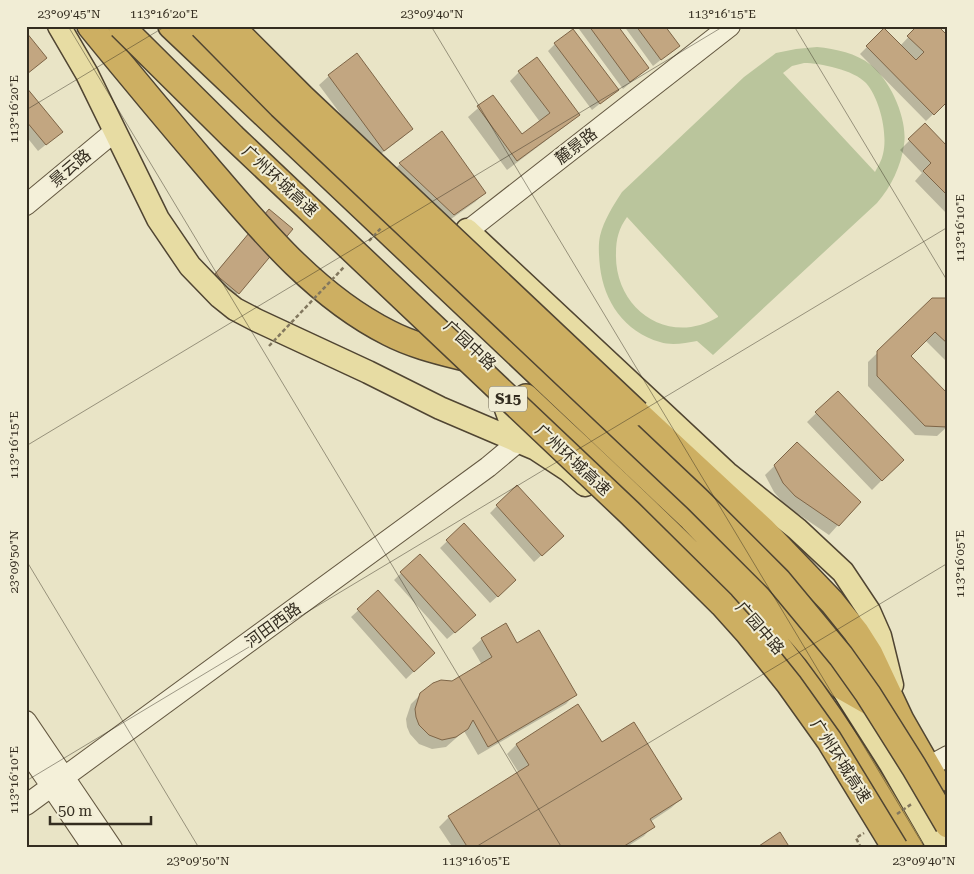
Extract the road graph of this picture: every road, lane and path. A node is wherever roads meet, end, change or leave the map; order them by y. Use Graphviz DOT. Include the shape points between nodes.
graph roads {
  1 [pos="59,26"];
  2 [pos="90,26"];
  3 [pos="111,26"];
  4 [pos="121,26"];
  5 [pos="135,26"];
  6 [pos="170,26"];
  7 [pos="202,26"];
  8 [pos="211,26"];
  9 [pos="230,26"];
  10 [pos="730,26"];
  11 [pos="184,76"];
  12 [pos="114,132"];
  13 [pos="26,205"];
  14 [pos="382,227"];
  15 [pos="467,230"];
  16 [pos="369,241"];
  17 [pos="446,250"];
  18 [pos="349,262"];
  19 [pos="426,269"];
  20 [pos="270,346"];
  21 [pos="490,365"];
  22 [pos="591,384"];
  23 [pos="518,442"];
  24 [pos="619,450"];
  25 [pos="621,486"];
  26 [pos="634,530"];
  27 [pos="750,578"];
  28 [pos="841,686"];
  29 [pos="794,708"];
  30 [pos="26,720"];
  31 [pos="901,720"];
  32 [pos="846,739"];
  33 [pos="26,749"];
  34 [pos="938,762"];
  35 [pos="58,782"];
  36 [pos="909,794"];
  37 [pos="948,802"];
  38 [pos="26,805"];
  39 [pos="948,825"];
  40 [pos="92,848"];
  41 [pos="112,848"];
  42 [pos="882,848"];
  43 [pos="895,848"];
  44 [pos="911,848"];
  45 [pos="940,848"];
  1 -- 12 [label="main road" via="87,74"];
  2 -- 21 [label="highway" via="259,227 326,291 357,315 390,334 423,347"];
  3 -- 11 [label="highway"];
  4 -- 43 [label="highway, 广州环城高速 / S15, bridge" via="722,604 783,677 829,740"];
  5 -- 11 [label="main road, 广园中路"];
  6 -- 19 [label="highway, 广园中路"];
  7 -- 39 [label="highway, bridge" via="281,106 670,473 778,580 842,656 914,766"];
  8 -- 17 [label="main road"];
  9 -- 31 [label="highway, bridge" via="764,530 856,632"];
  10 -- 15 [label="street, 麓景路"];
  11 -- 21 [label="highway, 广园中路"];
  12 -- 13 [label="street, 景云路"];
  12 -- 23 [label="main road" via="174,244 190,266 235,309"];
  14 -- 16 [label="path, bridge"];
  15 -- 17 [label="street, 麓景路"];
  15 -- 31 [label="main road" via="727,473 797,529 843,572 869,611 880,636"];
  17 -- 19 [label="street, 麓景路"];
  17 -- 22 [label="main road"];
  18 -- 20 [label="path, bridge"];
  19 -- 24 [label="highway, 广园中路"];
  21 -- 23 [label="main road"];
  21 -- 25 [label="highway, 广园中路"];
  22 -- 24 [label="main road"];
  22 -- 27 [label="main road" via="702,495 733,543"];
  23 -- 26 [label="main road" via="550,456"];
  23 -- 35 [label="street, 河田西路"];
  24 -- 27 [label="highway, 广园中路"];
  25 -- 26 [label="main road"];
  25 -- 32 [label="highway, 广园中路" via="751,616 801,676"];
  26 -- 29 [label="main road" via="723,622"];
  27 -- 28 [label="highway, 广园中路" via="816,652"];
  28 -- 31 [label="highway"];
  28 -- 36 [label="main road, 广园中路"];
  29 -- 32 [label="main road"];
  29 -- 42 [label="main road"];
  30 -- 35 [label="street"];
  31 -- 34 [label="highway"];
  31 -- 36 [label="main road"];
  32 -- 44 [label="highway, 广园中路"];
  33 -- 35 [label="street"];
  34 -- 37 [label="highway"];
  35 -- 38 [label="street, 河田西路"];
  35 -- 40 [label="street"];
  35 -- 41 [label="street"];
  36 -- 45 [label="main road, 广园中路"];
}
